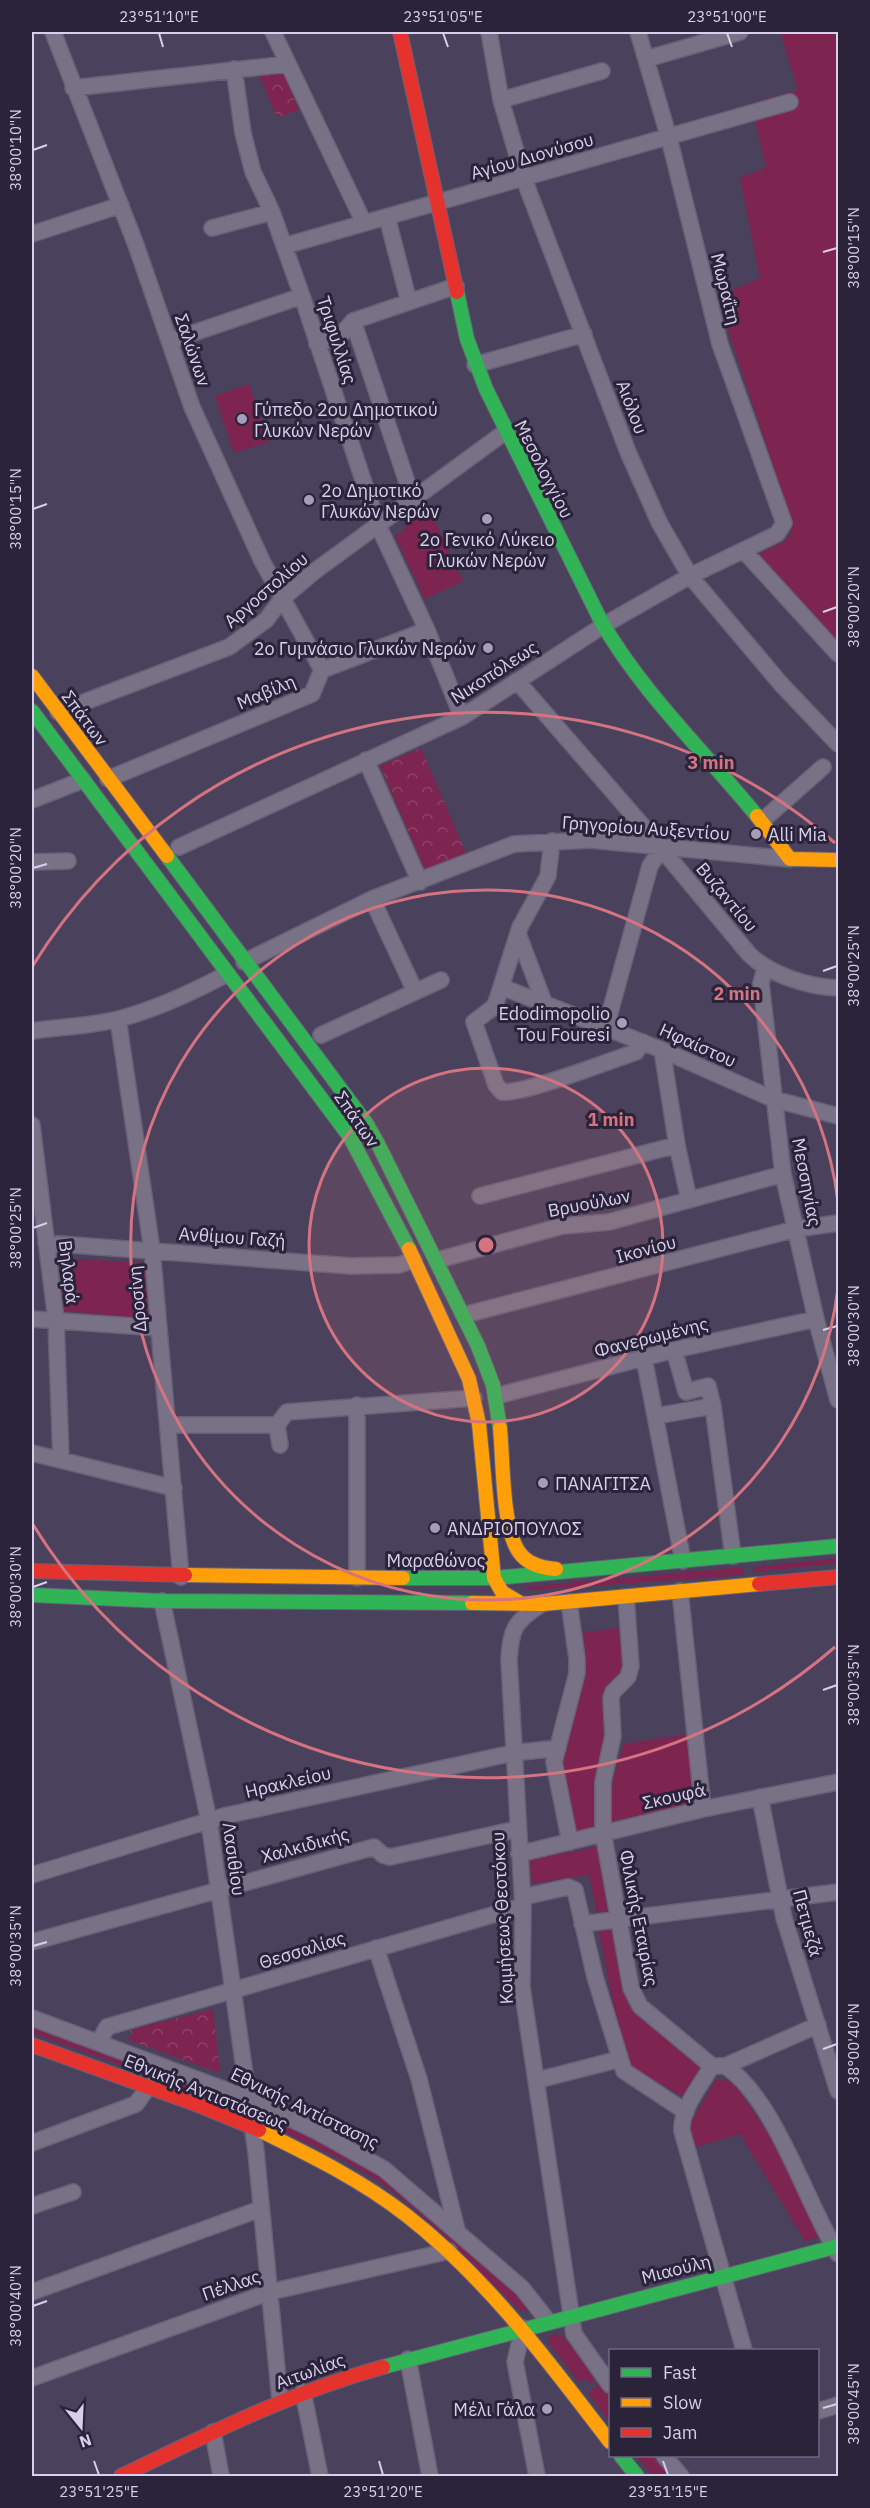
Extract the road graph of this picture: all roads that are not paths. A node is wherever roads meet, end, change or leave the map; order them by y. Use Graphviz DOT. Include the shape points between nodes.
graph roads {
  1 [pos="53,32"];
  2 [pos="273,32"];
  3 [pos="400,32"];
  4 [pos="489,32"];
  5 [pos="638,32"];
  6 [pos="740,32"];
  7 [pos="646,59"];
  8 [pos="288,64"];
  9 [pos="234,69"];
  10 [pos="602,71"];
  11 [pos="73,88"];
  12 [pos="501,100"];
  13 [pos="790,102"];
  14 [pos="669,138"];
  15 [pos="524,179"];
  16 [pos="438,202"];
  17 [pos="121,205"];
  18 [pos="272,212"];
  19 [pos="387,217"];
  20 [pos="364,223"];
  21 [pos="212,228"];
  22 [pos="32,234"];
  23 [pos="284,246"];
  24 [pos="456,286"];
  25 [pos="302,296"];
  26 [pos="409,302"];
  27 [pos="352,321"];
  28 [pos="584,334"];
  29 [pos="170,342"];
  30 [pos="317,344"];
  31 [pos="475,365"];
  32 [pos="505,432"];
  33 [pos="413,500"];
  34 [pos="784,524"];
  35 [pos="378,525"];
  36 [pos="744,551"];
  37 [pos="690,576"];
  38 [pos="282,599"];
  39 [pos="604,625"];
  40 [pos="427,630"];
  41 [pos="838,654"];
  42 [pos="322,670"];
  43 [pos="32,676"];
  44 [pos="517,681"];
  45 [pos="32,711"];
  46 [pos="58,712"];
  47 [pos="462,717"];
  48 [pos="838,743"];
  49 [pos="366,760"];
  50 [pos="823,767"];
  51 [pos="108,779"];
  52 [pos="83,780"];
  53 [pos="32,800"];
  54 [pos="762,821"];
  55 [pos="552,841"];
  56 [pos="179,847"];
  57 [pos="661,849"];
  58 [pos="790,859"];
  59 [pos="838,860"];
  60 [pos="68,861"];
  61 [pos="32,862"];
  62 [pos="420,882"];
  63 [pos="372,899"];
  64 [pos="518,934"];
  65 [pos="244,962"];
  66 [pos="765,968"];
  67 [pos="227,974"];
  68 [pos="441,980"];
  69 [pos="502,987"];
  70 [pos="838,988"];
  71 [pos="415,991"];
  72 [pos="544,1002"];
  73 [pos="118,1019"];
  74 [pos="606,1028"];
  75 [pos="32,1031"];
  76 [pos="321,1035"];
  77 [pos="643,1042"];
  78 [pos="662,1050"];
  79 [pos="773,1099"];
  80 [pos="838,1116"];
  81 [pos="32,1125"];
  82 [pos="677,1145"];
  83 [pos="783,1174"];
  84 [pos="480,1196"];
  85 [pos="689,1200"];
  86 [pos="838,1223"];
  87 [pos="796,1229"];
  88 [pos="46,1243"];
  89 [pos="152,1251"];
  90 [pos="414,1260"];
  91 [pos="438,1260"];
  92 [pos="464,1315"];
  93 [pos="32,1319"];
  94 [pos="816,1319"];
  95 [pos="56,1320"];
  96 [pos="159,1328"];
  97 [pos="674,1350"];
  98 [pos="644,1358"];
  99 [pos="686,1392"];
  100 [pos="496,1396"];
  101 [pos="474,1398"];
  102 [pos="838,1400"];
  103 [pos="357,1405"];
  104 [pos="713,1406"];
  105 [pos="691,1410"];
  106 [pos="656,1416"];
  107 [pos="168,1425"];
  108 [pos="277,1425"];
  109 [pos="280,1445"];
  110 [pos="32,1453"];
  111 [pos="61,1460"];
  112 [pos="174,1488"];
  113 [pos="838,1546"];
  114 [pos="732,1556"];
  115 [pos="683,1561"];
  116 [pos="32,1571"];
  117 [pos="581,1571"];
  118 [pos="182,1576"];
  119 [pos="838,1577"];
  120 [pos="357,1578"];
  121 [pos="494,1578"];
  122 [pos="680,1592"];
  123 [pos="32,1595"];
  124 [pos="626,1597"];
  125 [pos="162,1601"];
  126 [pos="569,1602"];
  127 [pos="522,1604"];
  128 [pos="543,1604"];
  129 [pos="558,1748"];
  130 [pos="513,1753"];
  131 [pos="838,1782"];
  132 [pos="760,1797"];
  133 [pos="703,1809"];
  134 [pos="209,1821"];
  135 [pos="518,1829"];
  136 [pos="603,1832"];
  137 [pos="570,1842"];
  138 [pos="519,1854"];
  139 [pos="32,1875"];
  140 [pos="219,1888"];
  141 [pos="838,1892"];
  142 [pos="781,1898"];
  143 [pos="523,1901"];
  144 [pos="618,1918"];
  145 [pos="582,1924"];
  146 [pos="32,1942"];
  147 [pos="376,1948"];
  148 [pos="233,1991"];
  149 [pos="32,2018"];
  150 [pos="818,2025"];
  151 [pos="99,2042"];
  152 [pos="32,2045"];
  153 [pos="620,2059"];
  154 [pos="719,2066"];
  155 [pos="538,2080"];
  156 [pos="149,2086"];
  157 [pos="838,2091"];
  158 [pos="247,2098"];
  159 [pos="686,2112"];
  160 [pos="252,2127"];
  161 [pos="32,2143"];
  162 [pos="73,2192"];
  163 [pos="32,2206"];
  164 [pos="260,2209"];
  165 [pos="458,2230"];
  166 [pos="837,2249"];
  167 [pos="449,2250"];
  168 [pos="722,2276"];
  169 [pos="32,2292"];
  170 [pos="270,2292"];
  171 [pos="571,2315"];
  172 [pos="548,2321"];
  173 [pos="523,2328"];
  174 [pos="744,2349"];
  175 [pos="408,2359"];
  176 [pos="32,2378"];
  177 [pos="609,2384"];
  178 [pos="303,2392"];
  179 [pos="280,2400"];
  180 [pos="838,2405"];
  181 [pos="819,2411"];
  182 [pos="213,2432"];
  183 [pos="609,2441"];
  184 [pos="622,2457"];
  185 [pos="669,2457"];
  186 [pos="139,2472"];
  187 [pos="121,2476"];
  188 [pos="221,2476"];
  189 [pos="320,2476"];
  190 [pos="430,2476"];
  191 [pos="537,2476"];
  192 [pos="637,2476"];
  193 [pos="681,2476"];
  1 -- 11 [label="street, Σαλώνων"];
  2 -- 8 [label="street"];
  3 -- 16 [label="main road, Μεσολογγίου"];
  4 -- 12 [label="street, Αιόλου"];
  5 -- 7 [label="street, Μωραΐτη"];
  6 -- 7 [label="street"];
  7 -- 14 [label="street, Μωραΐτη"];
  8 -- 9 [label="street"];
  8 -- 20 [label="street"];
  9 -- 11 [label="street"];
  9 -- 18 [label="street, Τριφυλλίας" via="248,155"];
  10 -- 12 [label="street"];
  11 -- 17 [label="street, Σαλώνων"];
  12 -- 15 [label="street, Αιόλου"];
  13 -- 14 [label="street, Αγίου Διονύσου"];
  14 -- 15 [label="street, Αγίου Διονύσου"];
  14 -- 34 [label="street, Μωραΐτη" via="720,344"];
  15 -- 16 [label="street, Αγίου Διονύσου"];
  15 -- 28 [label="street, Αιόλου"];
  16 -- 19 [label="street, Αγίου Διονύσου"];
  16 -- 24 [label="main road, Μεσολογγίου"];
  17 -- 22 [label="street"];
  17 -- 29 [label="street, Σαλώνων"];
  18 -- 21 [label="street"];
  18 -- 23 [label="street, Τριφυλλίας"];
  19 -- 20 [label="street, Αγίου Διονύσου"];
  19 -- 26 [label="street"];
  20 -- 23 [label="street, Αγίου Διονύσου"];
  23 -- 25 [label="street, Τριφυλλίας"];
  24 -- 26 [label="street"];
  24 -- 31 [label="main road, Μεσολογγίου"];
  25 -- 29 [label="street"];
  25 -- 30 [label="street, Τριφυλλίας"];
  26 -- 27 [label="street"];
  27 -- 30 [label="street" via="341,335"];
  27 -- 33 [label="street"];
  28 -- 31 [label="street"];
  28 -- 37 [label="street, Αιόλου" via="642,483 668,540"];
  29 -- 38 [label="street, Σαλώνων" via="220,471"];
  30 -- 35 [label="street, Τριφυλλίας"];
  31 -- 32 [label="main road, Μεσολογγίου"];
  32 -- 33 [label="street, Αργοστολίου"];
  32 -- 39 [label="main road, Μεσολογγίου"];
  33 -- 35 [label="street, Αργοστολίου"];
  34 -- 36 [label="street, Νικοπόλεως" via="777,534"];
  35 -- 38 [label="street, Αργοστολίου"];
  35 -- 40 [label="street, Τριφυλλίας"];
  36 -- 37 [label="street, Νικοπόλεως"];
  36 -- 41 [label="street"];
  37 -- 39 [label="street, Νικοπόλεως"];
  37 -- 48 [label="street, Αιόλου" via="781,684"];
  38 -- 42 [label="street, Σαλώνων"];
  38 -- 46 [label="street, Αργοστολίου" via="266,620 229,647"];
  39 -- 44 [label="street, Νικοπόλεως"];
  39 -- 54 [label="main road, Μεσολογγίου" via="633,671"];
  40 -- 42 [label="street"];
  40 -- 47 [label="street, Τριφυλλίας"];
  42 -- 51 [label="street, Μαβίλη" via="312,694"];
  43 -- 46 [label="main road, Σπάτων"];
  44 -- 47 [label="street, Νικοπόλεως"];
  44 -- 57 [label="street, Βυζαντίου"];
  45 -- 52 [label="main road, Σπάτων"];
  46 -- 51 [label="main road, Σπάτων"];
  47 -- 49 [label="street, Νικοπόλεως"];
  49 -- 56 [label="street, Νικοπόλεως"];
  49 -- 62 [label="street"];
  50 -- 54 [label="street"];
  51 -- 65 [label="main road, Σπάτων"];
  52 -- 53 [label="street"];
  52 -- 67 [label="main road, Σπάτων"];
  54 -- 58 [label="main road, Μεσολογγίου"];
  55 -- 57 [label="street, Γρηγορίου Αυξεντίου" via="590,840"];
  55 -- 62 [label="street, Γρηγορίου Αυξεντίου" via="497,849"];
  55 -- 64 [label="street" via="548,876"];
  57 -- 58 [label="street, Γρηγορίου Αυξεντίου"];
  57 -- 66 [label="street, Βυζαντίου"];
  57 -- 74 [label="street" via="650,866"];
  58 -- 59 [label="main road, Γρηγορίου Αυξεντίου"];
  60 -- 61 [label="street"];
  62 -- 63 [label="street, Γρηγορίου Αυξεντίου"];
  63 -- 65 [label="street, Γρηγορίου Αυξεντίου"];
  63 -- 71 [label="street"];
  64 -- 69 [label="street"];
  64 -- 72 [label="street"];
  65 -- 91 [label="main road, Σπάτων" via="366,1123"];
  66 -- 70 [label="street, Βυζαντίου" via="824,988"];
  66 -- 79 [label="street, Μεσσηνίας" via="761,983"];
  67 -- 73 [label="street" via="188,994"];
  67 -- 90 [label="main road, Σπάτων" via="350,1137"];
  68 -- 71 [label="street"];
  69 -- 72 [label="street, Ηφαίστου"];
  69 -- 77 [label="street" via="494,1008 474,1025 502,1092 530,1087 636,1052"];
  71 -- 76 [label="street"];
  72 -- 74 [label="street, Ηφαίστου"];
  73 -- 75 [label="street"];
  73 -- 89 [label="street, Δροσίνη"];
  74 -- 77 [label="street, Ηφαίστου"];
  77 -- 78 [label="street, Ηφαίστου"];
  78 -- 79 [label="street, Ηφαίστου"];
  78 -- 82 [label="street"];
  79 -- 80 [label="street, Ηφαίστου"];
  79 -- 83 [label="street, Μεσσηνίας"];
  81 -- 88 [label="street, Βηλαρά"];
  82 -- 84 [label="street"];
  82 -- 85 [label="street"];
  83 -- 85 [label="street, Βρυούλων"];
  83 -- 87 [label="street, Μεσσηνίας"];
  85 -- 91 [label="street, Βρυούλων" via="609,1222 562,1226"];
  86 -- 87 [label="street, Ικονίου"];
  87 -- 92 [label="street, Ικονίου"];
  87 -- 94 [label="street, Μεσσηνίας"];
  88 -- 89 [label="street, Ανθίμου Γαζή"];
  88 -- 95 [label="street, Βηλαρά"];
  89 -- 90 [label="street, Ανθίμου Γαζή" via="351,1266 399,1265"];
  89 -- 96 [label="street, Δροσίνη"];
  90 -- 101 [label="main road, Σπάτων" via="459,1355"];
  91 -- 92 [label="main road, Σπάτων"];
  92 -- 100 [label="main road, Σπάτων"];
  93 -- 95 [label="street"];
  94 -- 97 [label="street, Φανερωμένης"];
  94 -- 102 [label="street, Μεσσηνίας"];
  95 -- 96 [label="street"];
  95 -- 111 [label="street, Βηλαρά"];
  96 -- 107 [label="street, Δροσίνη"];
  97 -- 98 [label="street, Φανερωμένης"];
  97 -- 99 [label="street"];
  98 -- 100 [label="street, Φανερωμένης"];
  98 -- 106 [label="street"];
  99 -- 104 [label="street" via="708,1386"];
  99 -- 105 [label="street"];
  100 -- 117 [label="main road, Σπάτων" via="510,1529 516,1549 529,1562 550,1569"];
  101 -- 103 [label="street"];
  101 -- 121 [label="main road, Σπάτων"];
  103 -- 108 [label="street" via="287,1412"];
  103 -- 120 [label="street"];
  104 -- 105 [label="street"];
  104 -- 114 [label="street"];
  105 -- 106 [label="street"];
  106 -- 115 [label="street"];
  107 -- 108 [label="street"];
  107 -- 112 [label="street, Δροσίνη"];
  108 -- 109 [label="street"];
  110 -- 111 [label="street"];
  111 -- 112 [label="street"];
  112 -- 118 [label="street, Δροσίνη"];
  113 -- 114 [label="main road, Μαραθώνος"];
  114 -- 115 [label="main road, Μαραθώνος"];
  115 -- 117 [label="main road, Μαραθώνος"];
  116 -- 118 [label="main road, Μαραθώνος"];
  117 -- 121 [label="main road, Μαραθώνος"];
  118 -- 120 [label="main road, Μαραθώνος"];
  119 -- 122 [label="main road"];
  120 -- 121 [label="main road, Μαραθώνος"];
  121 -- 127 [label="main road" via="502,1592"];
  122 -- 124 [label="main road"];
  122 -- 133 [label="street"];
  123 -- 125 [label="main road"];
  124 -- 126 [label="main road"];
  124 -- 136 [label="street, Φιλικής Εταιρίας" via="632,1666 610,1698 613,1736 603,1782"];
  125 -- 127 [label="main road"];
  125 -- 134 [label="street, Λασιθίου"];
  126 -- 128 [label="main road"];
  126 -- 129 [label="street" via="577,1673"];
  127 -- 128 [label="main road"];
  128 -- 130 [label="street, Κοιμήσεως Θεοτόκου" via="523,1616 510,1638"];
  129 -- 130 [label="street, Ηρακλείου"];
  129 -- 137 [label="street" via="554,1762"];
  130 -- 134 [label="street, Ηρακλείου"];
  130 -- 135 [label="street, Κοιμήσεως Θεοτόκου"];
  131 -- 132 [label="street, Σκουφά"];
  132 -- 133 [label="street, Σκουφά"];
  132 -- 142 [label="street, Πετμεζά"];
  133 -- 136 [label="street, Σκουφά"];
  134 -- 139 [label="street, Ηρακλείου"];
  134 -- 140 [label="street, Λασιθίου"];
  135 -- 138 [label="street, Κοιμήσεως Θεοτόκου"];
  135 -- 140 [label="street, Χαλκιδικής" via="390,1857 374,1847"];
  136 -- 137 [label="street, Σκουφά"];
  136 -- 144 [label="street, Φιλικής Εταιρίας"];
  137 -- 138 [label="street, Σκουφά"];
  138 -- 143 [label="street, Κοιμήσεως Θεοτόκου"];
  140 -- 146 [label="street, Χαλκιδικής"];
  140 -- 148 [label="street, Λασιθίου"];
  141 -- 142 [label="street"];
  142 -- 144 [label="street"];
  142 -- 150 [label="street, Πετμεζά"];
  143 -- 145 [label="street, Θεσσαλίας" via="572,1888"];
  143 -- 147 [label="street, Θεσσαλίας"];
  143 -- 155 [label="street, Κοιμήσεως Θεοτόκου" via="522,1987"];
  144 -- 145 [label="street"];
  144 -- 154 [label="street, Φιλικής Εταιρίας" via="633,1998"];
  145 -- 153 [label="street"];
  147 -- 148 [label="street, Θεσσαλίας"];
  147 -- 165 [label="street" via="419,2079"];
  148 -- 151 [label="street, Θεσσαλίας" via="107,2027"];
  148 -- 158 [label="street, Λασιθίου"];
  149 -- 151 [label="street, Εθνικής Αντίστασης"];
  150 -- 154 [label="street"];
  150 -- 157 [label="street, Πετμεζά"];
  151 -- 158 [label="street, Εθνικής Αντίστασης"];
  152 -- 156 [label="main road, Εθνικής Αντιστάσεως"];
  153 -- 155 [label="street"];
  153 -- 159 [label="street" via="624,2071"];
  154 -- 159 [label="street"];
  154 -- 166 [label="street, Φιλικής Εταιρίας" via="736,2072 776,2129"];
  155 -- 171 [label="street, Κοιμήσεως Θεοτόκου"];
  156 -- 160 [label="main road, Εθνικής Αντιστάσεως"];
  156 -- 161 [label="street" via="136,2104"];
  158 -- 160 [label="street, Λασιθίου"];
  158 -- 165 [label="street, Εθνικής Αντίστασης" via="384,2169"];
  159 -- 168 [label="street" via="682,2131"];
  160 -- 164 [label="street, Λασιθίου"];
  160 -- 167 [label="main road, Εθνικής Αντιστάσεως" via="357,2181"];
  162 -- 163 [label="street"];
  164 -- 169 [label="street"];
  164 -- 170 [label="street, Λασιθίου"];
  165 -- 172 [label="street, Εθνικής Αντίστασης" via="522,2288"];
  166 -- 168 [label="main road, Μιαούλη"];
  167 -- 170 [label="street, Πέλλας"];
  167 -- 173 [label="main road, Εθνικής Αντιστάσεως"];
  168 -- 171 [label="main road, Μιαούλη"];
  168 -- 174 [label="street"];
  170 -- 176 [label="street, Πέλλας"];
  170 -- 179 [label="street, Λασιθίου"];
  171 -- 172 [label="main road, Μιαούλη"];
  171 -- 177 [label="street" via="578,2342"];
  172 -- 173 [label="main road, Μιαούλη"];
  173 -- 175 [label="main road, Αιτωλίας"];
  173 -- 183 [label="main road, Εθνικής Αντιστάσεως"];
  173 -- 191 [label="street" via="515,2362"];
  175 -- 178 [label="main road, Αιτωλίας"];
  175 -- 190 [label="street"];
  178 -- 179 [label="main road, Αιτωλίας"];
  178 -- 189 [label="street"];
  179 -- 182 [label="main road, Αιτωλίας"];
  180 -- 181 [label="street"];
  182 -- 186 [label="main road, Αιτωλίας"];
  182 -- 188 [label="street"];
  184 -- 192 [label="main road"];
  185 -- 193 [label="street"];
  186 -- 187 [label="main road, Αιτωλίας"];
}
